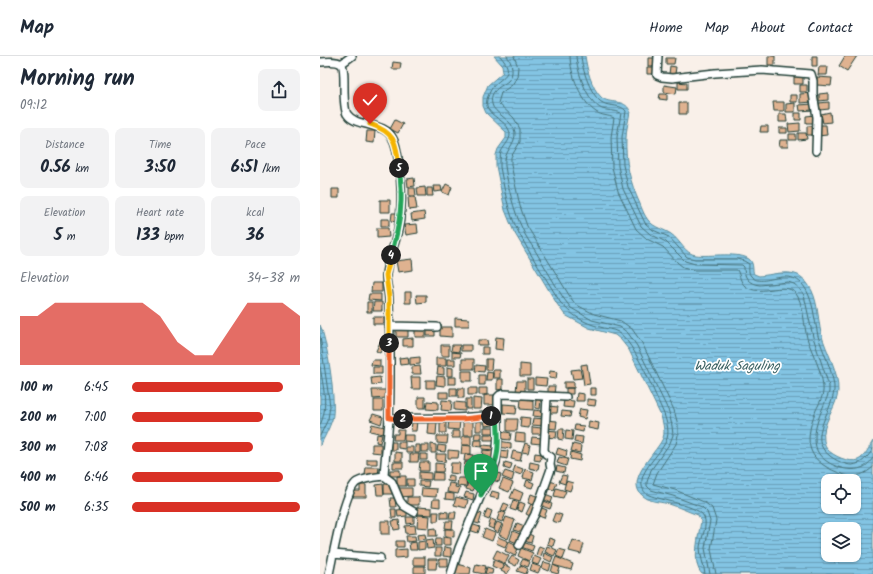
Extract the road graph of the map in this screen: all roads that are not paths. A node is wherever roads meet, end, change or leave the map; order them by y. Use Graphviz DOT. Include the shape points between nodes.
graph roads {
  1 [pos="352,56"];
  2 [pos="658,56"];
  3 [pos="320,62"];
  4 [pos="341,64"];
  5 [pos="816,151"];
  6 [pos="389,326"];
  7 [pos="438,326"];
  8 [pos="547,397"];
  9 [pos="566,397"];
  10 [pos="497,416"];
  11 [pos="389,418"];
  12 [pos="384,476"];
  13 [pos="414,512"];
  14 [pos="520,546"];
  15 [pos="333,554"];
  16 [pos="380,558"];
  17 [pos="329,574"];
  18 [pos="451,574"];
  1 -- 4 [label="street"];
  2 -- 5 [label="street" via="658,75 662,77 762,70 811,74 817,117"];
  3 -- 4 [label="street"];
  4 -- 6 [label="street" via="344,68 343,88 347,114 360,123 381,128 390,134 398,158 402,203 386,275"];
  6 -- 7 [label="street"];
  6 -- 11 [label="street"];
  8 -- 9 [label="street"];
  8 -- 10 [label="street" via="500,395 497,401"];
  8 -- 14 [label="street" via="544,450 551,457 551,469"];
  10 -- 11 [label="street" via="450,419"];
  10 -- 18 [label="street" via="496,462 459,548"];
  11 -- 12 [label="street"];
  12 -- 13 [label="street" via="392,482 404,506"];
  12 -- 15 [label="street" via="357,482 352,486"];
  15 -- 16 [label="street"];
  15 -- 17 [label="street"];
}
